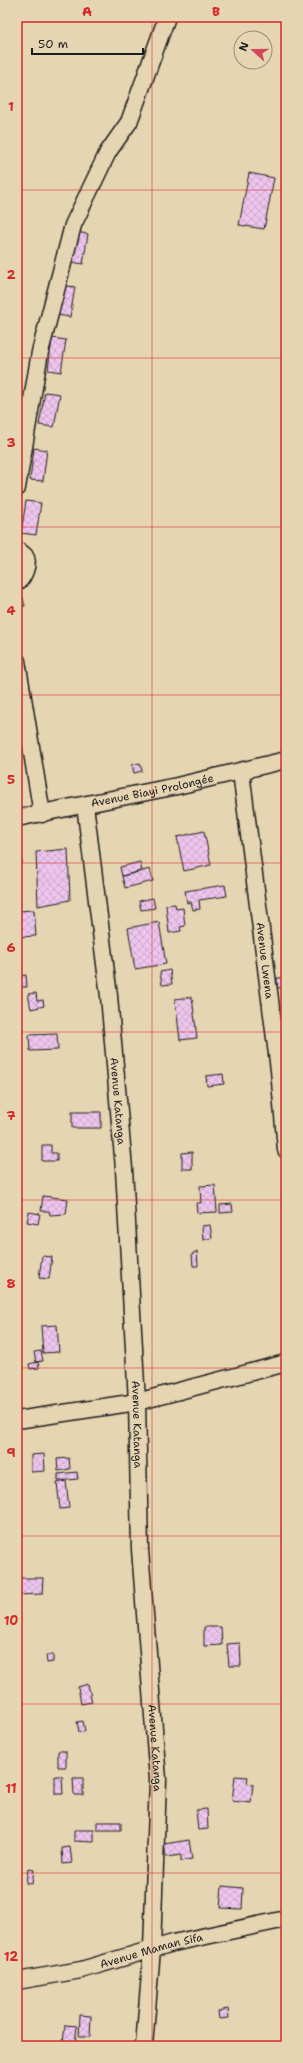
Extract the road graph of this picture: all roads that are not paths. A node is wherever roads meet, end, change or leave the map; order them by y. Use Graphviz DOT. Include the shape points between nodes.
graph roads {
  1 [pos="167,17"];
  2 [pos="17,488"];
  3 [pos="17,550"];
  4 [pos="17,582"];
  5 [pos="17,661"];
  6 [pos="286,760"];
  7 [pos="241,772"];
  8 [pos="85,805"];
  9 [pos="42,814"];
  10 [pos="17,818"];
  11 [pos="286,1150"];
  12 [pos="286,1364"];
  13 [pos="137,1402"];
  14 [pos="17,1420"];
  15 [pos="286,1919"];
  16 [pos="152,1949"];
  17 [pos="17,1981"];
  18 [pos="144,2046"];
  1 -- 2 [label="street" via="129,122 108,152 73,225 40,352"];
  3 -- 4 [label="street" via="27,560 22,577"];
  5 -- 9 [label="street"];
  6 -- 7 [label="street, Avenue Biayi Prolongée"];
  7 -- 8 [label="street, Avenue Biayi Prolongée"];
  7 -- 11 [label="street, Avenue Lwena" via="278,1063"];
  8 -- 9 [label="street, Avenue Biayi Prolongée"];
  8 -- 13 [label="street, Avenue Katanga" via="110,1012 124,1169"];
  9 -- 10 [label="street, Avenue Biayi Prolongée"];
  12 -- 13 [label="street"];
  13 -- 14 [label="street"];
  13 -- 16 [label="street, Avenue Katanga" via="140,1550 158,1780"];
  15 -- 16 [label="street, Avenue Maman Sifa"];
  16 -- 17 [label="street, Avenue Maman Sifa" via="81,1970"];
  16 -- 18 [label="street, Avenue Katanga"];
}
